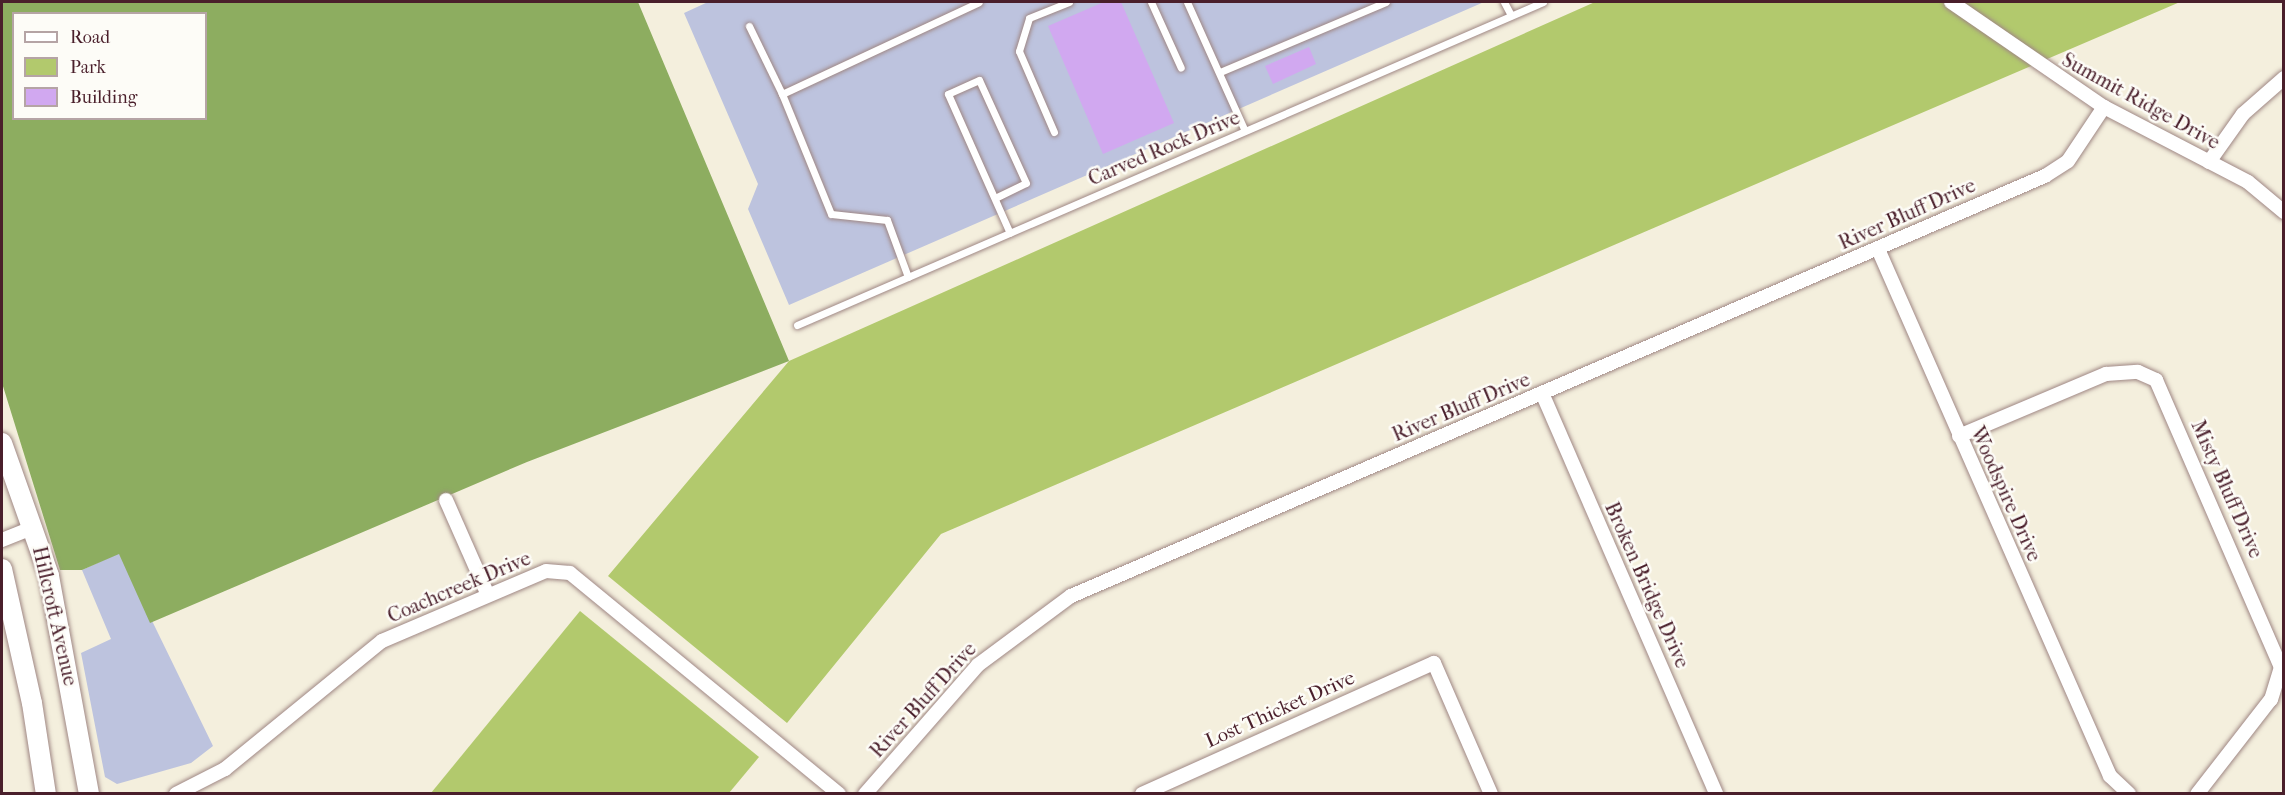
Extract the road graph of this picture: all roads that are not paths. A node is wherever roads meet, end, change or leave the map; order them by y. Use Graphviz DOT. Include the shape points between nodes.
graph roads {
  1 [pos="979,2"];
  2 [pos="1069,2"];
  3 [pos="1151,2"];
  4 [pos="1190,2"];
  5 [pos="1386,2"];
  6 [pos="1504,2"];
  7 [pos="1543,2"];
  8 [pos="1951,2"];
  9 [pos="1511,15"];
  10 [pos="749,26"];
  11 [pos="1181,68"];
  12 [pos="1220,72"];
  13 [pos="2283,78"];
  14 [pos="782,94"];
  15 [pos="2104,107"];
  16 [pos="1245,130"];
  17 [pos="1054,132"];
  18 [pos="2209,162"];
  19 [pos="995,198"];
  20 [pos="2283,212"];
  21 [pos="1010,233"];
  22 [pos="1878,249"];
  23 [pos="908,277"];
  24 [pos="797,325"];
  25 [pos="1542,393"];
  26 [pos="1959,435"];
  27 [pos="2,443"];
  28 [pos="446,500"];
  29 [pos="34,527"];
  30 [pos="2,540"];
  31 [pos="2,568"];
  32 [pos="487,593"];
  33 [pos="45,794"];
  34 [pos="89,794"];
  35 [pos="176,794"];
  36 [pos="839,794"];
  37 [pos="865,794"];
  38 [pos="1142,794"];
  39 [pos="1491,794"];
  40 [pos="1716,794"];
  41 [pos="2129,794"];
  42 [pos="2197,794"];
  1 -- 14 [label="lane"];
  2 -- 17 [label="lane" via="1029,18 1018,51"];
  3 -- 11 [label="lane"];
  4 -- 12 [label="lane"];
  5 -- 12 [label="lane"];
  6 -- 9 [label="lane"];
  7 -- 9 [label="lane, Carved Rock Drive"];
  8 -- 15 [label="street, Summit Ridge Drive"];
  9 -- 16 [label="lane, Carved Rock Drive"];
  10 -- 14 [label="lane"];
  12 -- 16 [label="lane"];
  13 -- 18 [label="street" via="2243,114"];
  14 -- 23 [label="lane" via="831,214 887,220"];
  15 -- 18 [label="street, Summit Ridge Drive"];
  15 -- 22 [label="street, River Bluff Drive" via="2085,141 2060,166"];
  16 -- 21 [label="lane, Carved Rock Drive"];
  18 -- 20 [label="street, Summit Ridge Drive" via="2248,182"];
  19 -- 19 [label="lane" via="948,94 979,80 1026,183"];
  19 -- 21 [label="lane"];
  21 -- 23 [label="lane, Carved Rock Drive"];
  22 -- 25 [label="street, River Bluff Drive"];
  22 -- 26 [label="street, Woodspire Drive"];
  23 -- 24 [label="lane, Carved Rock Drive"];
  25 -- 37 [label="street, River Bluff Drive" via="1071,596 978,665"];
  25 -- 40 [label="street, Broken Bridge Drive"];
  26 -- 41 [label="street, Woodspire Drive" via="2100,755 2110,776"];
  26 -- 42 [label="street, Misty Bluff Drive" via="2106,374 2138,372 2156,380 2281,667 2271,699"];
  27 -- 29 [label="main road, Hillcroft Avenue"];
  28 -- 32 [label="street"];
  29 -- 30 [label="street"];
  29 -- 34 [label="main road, Hillcroft Avenue" via="71,684"];
  31 -- 33 [label="main road, Hillcroft Avenue" via="32,703"];
  32 -- 35 [label="street, Coachcreek Drive" via="382,641 225,769"];
  32 -- 36 [label="street, Coachcreek Drive" via="546,572 570,573"];
  38 -- 39 [label="street, Lost Thicket Drive" via="1434,663"];
}
